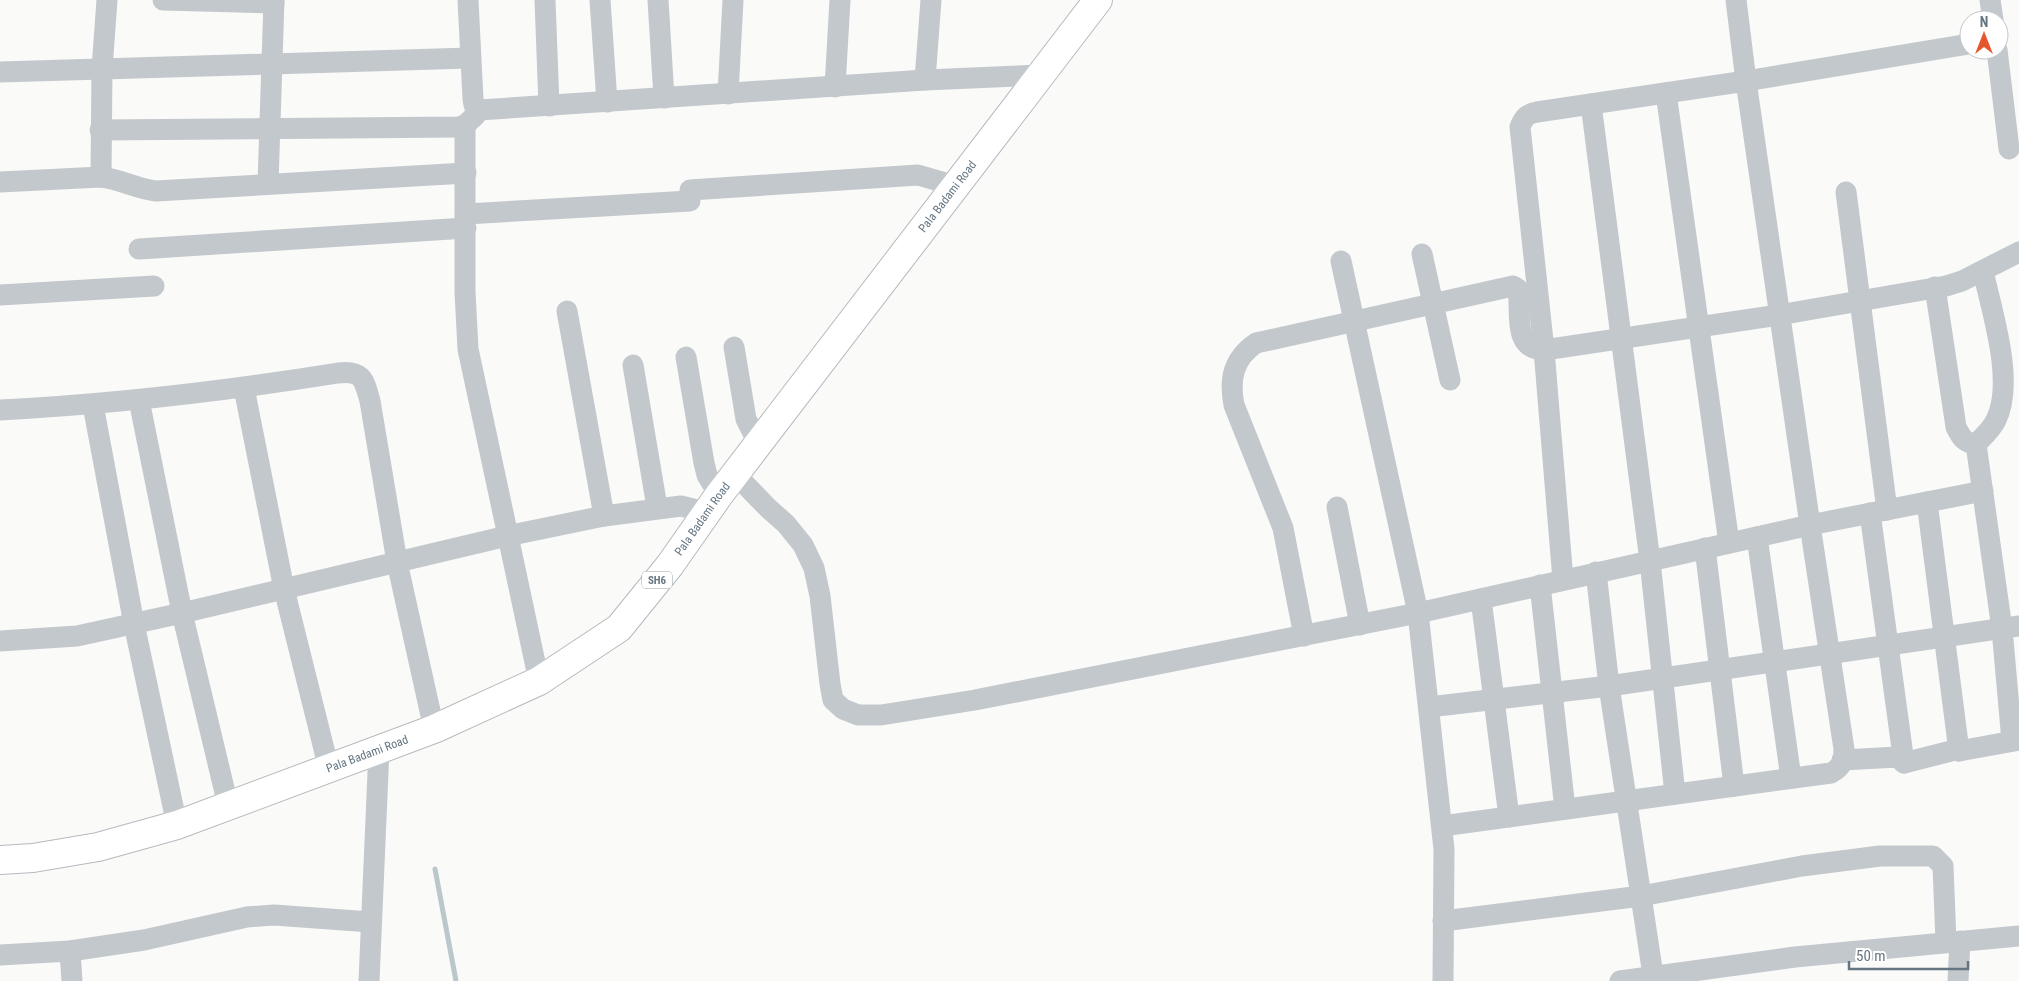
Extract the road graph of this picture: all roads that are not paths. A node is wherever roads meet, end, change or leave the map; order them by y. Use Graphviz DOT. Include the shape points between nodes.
graph roads {
  1 [pos="107,0"];
  2 [pos="163,0"];
  3 [pos="468,0"];
  4 [pos="545,0"];
  5 [pos="600,0"];
  6 [pos="658,0"];
  7 [pos="733,0"];
  8 [pos="840,0"];
  9 [pos="931,0"];
  10 [pos="1098,0"];
  11 [pos="1736,0"];
  12 [pos="274,1"];
  13 [pos="1959,46"];
  14 [pos="470,58"];
  15 [pos="1998,60"];
  16 [pos="273,63"];
  17 [pos="102,69"];
  18 [pos="0,72"];
  19 [pos="1042,75"];
  20 [pos="926,80"];
  21 [pos="1746,81"];
  22 [pos="835,87"];
  23 [pos="1666,93"];
  24 [pos="728,94"];
  25 [pos="664,98"];
  26 [pos="607,102"];
  27 [pos="1591,104"];
  28 [pos="549,106"];
  29 [pos="472,118"];
  30 [pos="271,129"];
  31 [pos="100,130"];
  32 [pos="2009,149"];
  33 [pos="466,173"];
  34 [pos="101,177"];
  35 [pos="0,182"];
  36 [pos="268,184"];
  37 [pos="956,186"];
  38 [pos="1846,192"];
  39 [pos="466,221"];
  40 [pos="139,249"];
  41 [pos="2019,252"];
  42 [pos="1422,254"];
  43 [pos="1341,261"];
  44 [pos="1983,271"];
  45 [pos="154,286"];
  46 [pos="1935,287"];
  47 [pos="0,295"];
  48 [pos="1860,301"];
  49 [pos="1432,304"];
  50 [pos="567,311"];
  51 [pos="1779,315"];
  52 [pos="1354,322"];
  53 [pos="1700,327"];
  54 [pos="1623,338"];
  55 [pos="734,347"];
  56 [pos="1544,350"];
  57 [pos="686,357"];
  58 [pos="633,365"];
  59 [pos="1450,380"];
  60 [pos="244,388"];
  61 [pos="139,400"];
  62 [pos="93,405"];
  63 [pos="0,410"];
  64 [pos="758,443"];
  65 [pos="1976,444"];
  66 [pos="1983,491"];
  67 [pos="720,494"];
  68 [pos="1927,502"];
  69 [pos="657,507"];
  70 [pos="1338,507"];
  71 [pos="1878,512"];
  72 [pos="604,516"];
  73 [pos="1810,525"];
  74 [pos="507,536"];
  75 [pos="1757,537"];
  76 [pos="1729,543"];
  77 [pos="1706,548"];
  78 [pos="1650,561"];
  79 [pos="397,562"];
  80 [pos="1596,572"];
  81 [pos="1563,580"];
  82 [pos="1540,585"];
  83 [pos="284,589"];
  84 [pos="1481,599"];
  85 [pos="182,613"];
  86 [pos="1418,613"];
  87 [pos="134,624"];
  88 [pos="1360,625"];
  89 [pos="2011,628"];
  90 [pos="1304,636"];
  91 [pos="1945,637"];
  92 [pos="0,641"];
  93 [pos="1888,644"];
  94 [pos="1829,654"];
  95 [pos="1776,663"];
  96 [pos="1721,670"];
  97 [pos="1663,678"];
  98 [pos="539,682"];
  99 [pos="1609,686"];
  100 [pos="1552,693"];
  101 [pos="1494,700"];
  102 [pos="1429,707"];
  103 [pos="434,729"];
  104 [pos="2016,741"];
  105 [pos="380,749"];
  106 [pos="1959,752"];
  107 [pos="1843,760"];
  108 [pos="1904,762"];
  109 [pos="329,769"];
  110 [pos="1791,778"];
  111 [pos="1734,786"];
  112 [pos="1675,794"];
  113 [pos="1626,800"];
  114 [pos="228,805"];
  115 [pos="1565,809"];
  116 [pos="1509,816"];
  117 [pos="176,825"];
  118 [pos="1442,826"];
  119 [pos="0,860"];
  120 [pos="1641,896"];
  121 [pos="1443,921"];
  122 [pos="371,922"];
  123 [pos="2019,936"];
  124 [pos="1953,942"];
  125 [pos="70,951"];
  126 [pos="0,955"];
  127 [pos="1653,975"];
  128 [pos="1700,975"];
  129 [pos="72,981"];
  130 [pos="369,981"];
  131 [pos="1443,981"];
  132 [pos="1620,981"];
  133 [pos="1958,981"];
  1 -- 17 [label="street"];
  2 -- 12 [label="street"];
  3 -- 14 [label="street"];
  4 -- 28 [label="street"];
  5 -- 26 [label="street"];
  6 -- 25 [label="street"];
  7 -- 24 [label="street"];
  8 -- 22 [label="street"];
  9 -- 20 [label="street"];
  10 -- 19 [label="main road, Pala Badami Road / SH6"];
  11 -- 21 [label="street"];
  12 -- 16 [label="street"];
  13 -- 21 [label="street"];
  14 -- 16 [label="street"];
  14 -- 29 [label="street"];
  15 -- 32 [label="street"];
  16 -- 17 [label="street"];
  16 -- 30 [label="street"];
  17 -- 18 [label="street"];
  17 -- 31 [label="street"];
  19 -- 20 [label="street"];
  19 -- 37 [label="main road, Pala Badami Road / SH6"];
  20 -- 22 [label="street"];
  21 -- 23 [label="street"];
  21 -- 51 [label="street"];
  22 -- 24 [label="street"];
  23 -- 27 [label="street"];
  23 -- 53 [label="street"];
  24 -- 25 [label="street"];
  25 -- 26 [label="street"];
  26 -- 28 [label="street"];
  27 -- 54 [label="street"];
  27 -- 56 [label="street" via="1529,114 1523,118 1520,127"];
  28 -- 29 [label="street"];
  29 -- 30 [label="street" via="458,127"];
  29 -- 33 [label="street"];
  30 -- 31 [label="street"];
  30 -- 36 [label="street"];
  31 -- 34 [label="street"];
  33 -- 36 [label="street"];
  33 -- 39 [label="street"];
  34 -- 35 [label="street"];
  34 -- 36 [label="street" via="156,191"];
  37 -- 39 [label="street" via="918,175"];
  37 -- 64 [label="main road, Pala Badami Road / SH6"];
  38 -- 48 [label="street"];
  39 -- 40 [label="street"];
  39 -- 74 [label="street" via="468,349"];
  41 -- 44 [label="street"];
  42 -- 49 [label="street"];
  43 -- 52 [label="street"];
  44 -- 46 [label="street" via="1962,281"];
  44 -- 65 [label="street" via="2002,358 2003,384 1996,421"];
  45 -- 47 [label="street"];
  46 -- 48 [label="street"];
  46 -- 65 [label="street" via="1956,427 1962,438"];
  48 -- 51 [label="street"];
  48 -- 71 [label="street"];
  49 -- 52 [label="street"];
  49 -- 56 [label="street" via="1513,286 1518,289 1520,328 1525,342 1531,348"];
  49 -- 59 [label="street"];
  50 -- 72 [label="street"];
  51 -- 53 [label="street"];
  51 -- 73 [label="street"];
  52 -- 86 [label="street"];
  52 -- 90 [label="street" via="1256,343 1244,351 1232,379 1234,405 1282,528"];
  53 -- 54 [label="street"];
  53 -- 76 [label="street"];
  54 -- 56 [label="street"];
  54 -- 78 [label="street"];
  55 -- 64 [label="street" via="746,419"];
  56 -- 81 [label="street"];
  57 -- 67 [label="street" via="704,463 707,475"];
  58 -- 69 [label="street"];
  60 -- 61 [label="street"];
  60 -- 79 [label="street" via="338,373 358,374 364,381 370,401"];
  60 -- 83 [label="street"];
  61 -- 62 [label="street"];
  61 -- 85 [label="street"];
  62 -- 63 [label="street"];
  62 -- 87 [label="street"];
  64 -- 67 [label="main road, Pala Badami Road / SH6"];
  65 -- 66 [label="street"];
  66 -- 68 [label="street"];
  66 -- 89 [label="street"];
  67 -- 69 [label="street" via="681,506"];
  67 -- 90 [label="street" via="768,508 803,545 814,568 820,596 833,700 843,709 858,714 881,715 975,700"];
  67 -- 98 [label="main road, Pala Badami Road / SH6" via="670,565 618,628"];
  68 -- 71 [label="street"];
  68 -- 91 [label="street"];
  69 -- 72 [label="street"];
  70 -- 88 [label="street"];
  71 -- 73 [label="street"];
  71 -- 93 [label="street"];
  72 -- 74 [label="street"];
  73 -- 75 [label="street"];
  73 -- 94 [label="street"];
  74 -- 79 [label="street"];
  74 -- 98 [label="street"];
  75 -- 76 [label="street"];
  75 -- 95 [label="street"];
  76 -- 77 [label="street"];
  77 -- 78 [label="street"];
  77 -- 96 [label="street"];
  78 -- 80 [label="street"];
  78 -- 97 [label="street"];
  79 -- 83 [label="street"];
  79 -- 103 [label="street"];
  80 -- 81 [label="street"];
  80 -- 99 [label="street"];
  81 -- 82 [label="street"];
  82 -- 84 [label="street"];
  82 -- 100 [label="street"];
  83 -- 85 [label="street"];
  83 -- 109 [label="street"];
  84 -- 86 [label="street"];
  84 -- 101 [label="street"];
  85 -- 87 [label="street"];
  85 -- 114 [label="street"];
  86 -- 88 [label="street"];
  86 -- 102 [label="street"];
  87 -- 92 [label="street" via="77,636"];
  87 -- 117 [label="street"];
  88 -- 90 [label="street"];
  89 -- 91 [label="street"];
  89 -- 104 [label="street"];
  91 -- 93 [label="street"];
  91 -- 106 [label="street"];
  93 -- 94 [label="street"];
  93 -- 108 [label="street"];
  94 -- 95 [label="street"];
  94 -- 107 [label="street"];
  95 -- 96 [label="street"];
  95 -- 110 [label="street"];
  96 -- 97 [label="street"];
  96 -- 111 [label="street"];
  97 -- 99 [label="street"];
  97 -- 112 [label="street"];
  98 -- 103 [label="main road, Pala Badami Road / SH6"];
  99 -- 100 [label="street"];
  99 -- 113 [label="street"];
  100 -- 101 [label="street"];
  100 -- 115 [label="street"];
  101 -- 102 [label="street"];
  101 -- 116 [label="street"];
  102 -- 118 [label="street"];
  103 -- 105 [label="main road, Pala Badami Road / SH6"];
  104 -- 106 [label="street"];
  105 -- 109 [label="main road, Pala Badami Road / SH6"];
  105 -- 122 [label="street"];
  106 -- 108 [label="street" via="1955,750"];
  107 -- 108 [label="street" via="1898,757"];
  107 -- 110 [label="street" via="1831,773"];
  109 -- 114 [label="main road, Pala Badami Road / SH6"];
  110 -- 111 [label="street"];
  111 -- 112 [label="street"];
  112 -- 113 [label="street"];
  113 -- 115 [label="street"];
  113 -- 120 [label="street"];
  114 -- 117 [label="main road, Pala Badami Road / SH6"];
  115 -- 116 [label="street"];
  116 -- 118 [label="street"];
  117 -- 119 [label="main road, Pala Badami Road / SH6" via="98,848"];
  118 -- 121 [label="street"];
  120 -- 121 [label="street"];
  120 -- 124 [label="street" via="1802,866 1880,856 1933,856 1943,866"];
  120 -- 127 [label="street"];
  121 -- 131 [label="street"];
  122 -- 125 [label="street" via="274,915 247,917 144,940"];
  122 -- 130 [label="street"];
  123 -- 124 [label="street"];
  124 -- 128 [label="street" via="1794,957"];
  124 -- 133 [label="street"];
  125 -- 126 [label="street"];
  125 -- 129 [label="street"];
  127 -- 128 [label="street"];
  127 -- 132 [label="street"];
}
